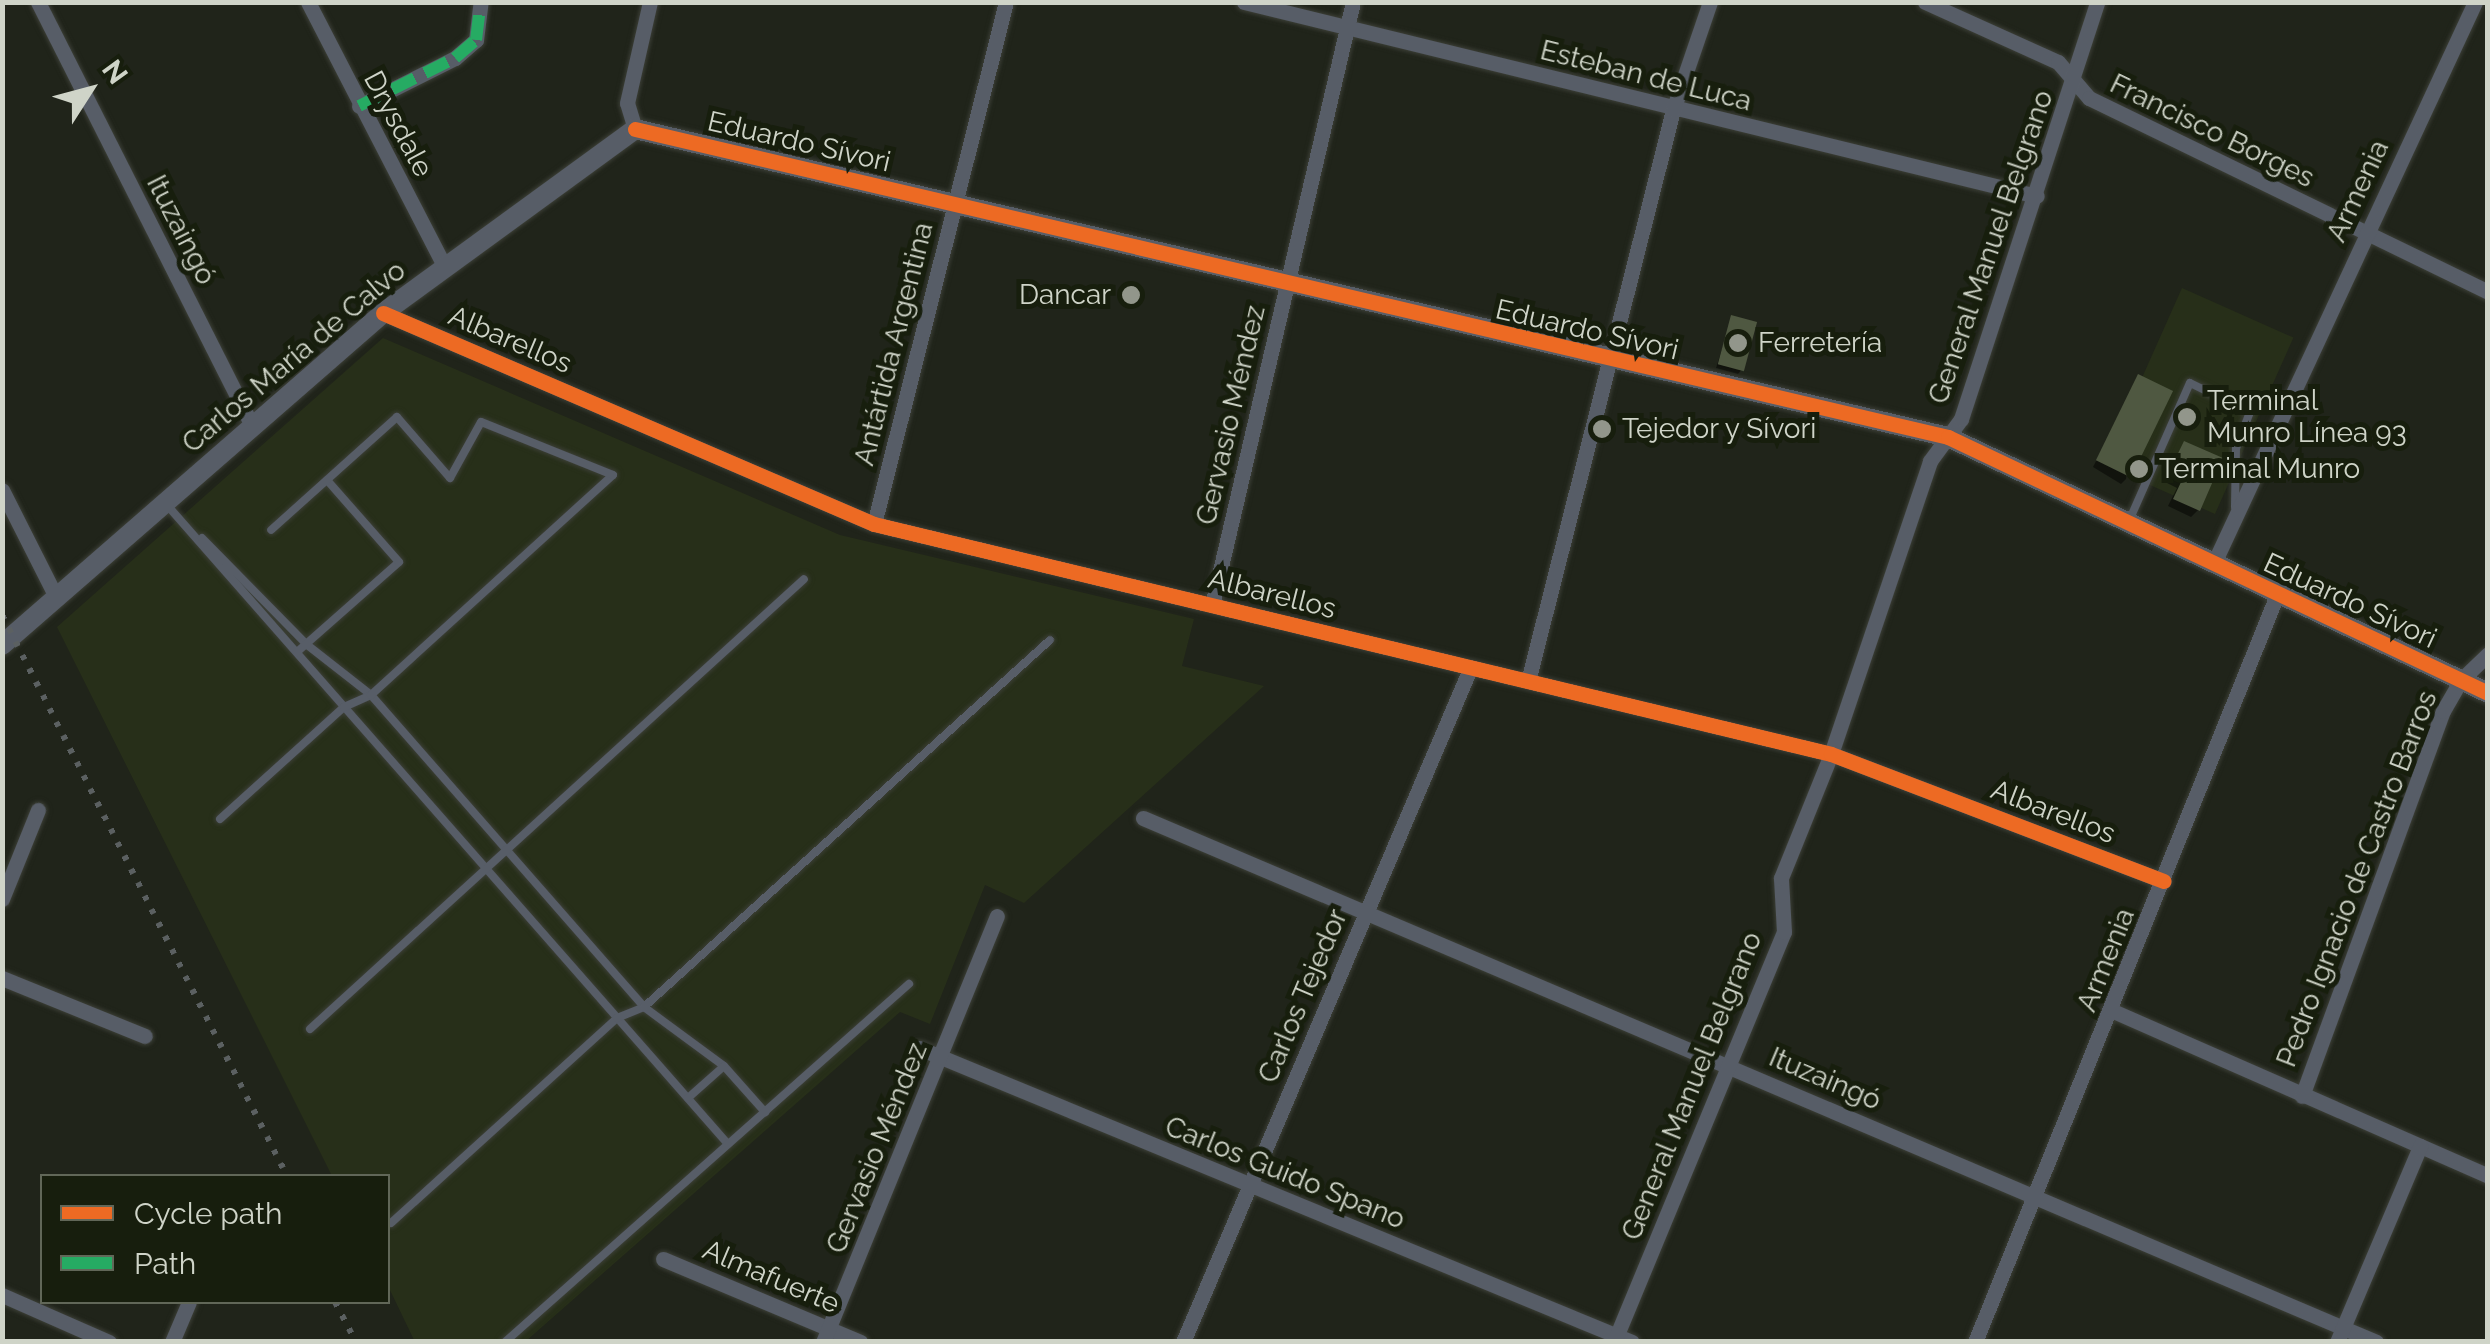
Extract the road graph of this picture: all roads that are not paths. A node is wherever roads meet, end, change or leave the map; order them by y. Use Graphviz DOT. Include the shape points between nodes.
graph roads {
  1 [pos="38,2"];
  2 [pos="308,2"];
  3 [pos="481,2"];
  4 [pos="650,2"];
  5 [pos="1006,2"];
  6 [pos="1244,2"];
  7 [pos="1353,2"];
  8 [pos="1710,2"];
  9 [pos="1924,2"];
  10 [pos="2097,2"];
  11 [pos="2475,2"];
  12 [pos="1348,27"];
  13 [pos="2074,82"];
  14 [pos="359,106"];
  15 [pos="1673,110"];
  16 [pos="635,128"];
  17 [pos="2037,196"];
  18 [pos="955,203"];
  19 [pos="2364,234"];
  20 [pos="446,267"];
  21 [pos="1287,286"];
  22 [pos="2488,292"];
  23 [pos="383,313"];
  24 [pos="1609,361"];
  25 [pos="252,426"];
  26 [pos="1948,437"];
  27 [pos="327,480"];
  28 [pos="2,490"];
  29 [pos="173,511"];
  30 [pos="2129,521"];
  31 [pos="2236,522"];
  32 [pos="874,524"];
  33 [pos="272,530"];
  34 [pos="2213,564"];
  35 [pos="804,578"];
  36 [pos="2277,595"];
  37 [pos="57,598"];
  38 [pos="1212,605"];
  39 [pos="1050,640"];
  40 [pos="306,644"];
  41 [pos="2,645"];
  42 [pos="296,652"];
  43 [pos="2488,654"];
  44 [pos="1469,671"];
  45 [pos="2461,680"];
  46 [pos="1528,681"];
  47 [pos="2488,692"];
  48 [pos="371,695"];
  49 [pos="344,706"];
  50 [pos="1830,754"];
  51 [pos="38,810"];
  52 [pos="1143,818"];
  53 [pos="220,819"];
  54 [pos="506,849"];
  55 [pos="486,869"];
  56 [pos="2164,881"];
  57 [pos="2,899"];
  58 [pos="1366,914"];
  59 [pos="997,916"];
  60 [pos="2,978"];
  61 [pos="909,984"];
  62 [pos="644,1007"];
  63 [pos="2113,1011"];
  64 [pos="617,1018"];
  65 [pos="310,1029"];
  66 [pos="146,1036"];
  67 [pos="919,1048"];
  68 [pos="942,1057"];
  69 [pos="1728,1065"];
  70 [pos="724,1066"];
  71 [pos="2302,1096"];
  72 [pos="688,1098"];
  73 [pos="764,1112"];
  74 [pos="728,1144"];
  75 [pos="2420,1146"];
  76 [pos="2488,1176"];
  77 [pos="1250,1187"];
  78 [pos="2038,1194"];
  79 [pos="391,1223"];
  80 [pos="663,1258"];
  81 [pos="2,1295"];
  82 [pos="188,1304"];
  83 [pos="2340,1334"];
  84 [pos="826,1335"];
  85 [pos="1621,1339"];
  86 [pos="109,1342"];
  87 [pos="172,1342"];
  88 [pos="504,1342"];
  89 [pos="860,1342"];
  90 [pos="1183,1342"];
  91 [pos="1976,1342"];
  92 [pos="2376,1342"];
  1 -- 25 [label="street, Ituzaingó"];
  2 -- 14 [label="street, Drysdale"];
  3 -- 14 [label="street" via="476,40 455,58"];
  4 -- 16 [label="street" via="627,103"];
  5 -- 18 [label="street, Antártida Argentina"];
  6 -- 12 [label="street, Esteban de Luca"];
  7 -- 12 [label="street, Gervasio Méndez"];
  8 -- 15 [label="street"];
  9 -- 13 [label="street, Francisco Borges" via="2058,62"];
  10 -- 13 [label="street, General Manuel Belgrano"];
  11 -- 19 [label="street, Armenia"];
  12 -- 15 [label="street, Esteban de Luca"];
  12 -- 21 [label="street, Gervasio Méndez"];
  13 -- 17 [label="street, General Manuel Belgrano"];
  13 -- 19 [label="street, Francisco Borges" via="2088,98"];
  14 -- 20 [label="street, Drysdale"];
  15 -- 17 [label="street, Esteban de Luca"];
  15 -- 24 [label="street"];
  16 -- 18 [label="street, Eduardo Sívori"];
  16 -- 20 [label="street, Carlos María de Calvo"];
  17 -- 26 [label="street, General Manuel Belgrano" via="1961,420"];
  18 -- 21 [label="street, Eduardo Sívori"];
  18 -- 32 [label="street, Antártida Argentina"];
  19 -- 22 [label="street, Francisco Borges"];
  19 -- 31 [label="street, Armenia"];
  20 -- 23 [label="street, Carlos María de Calvo"];
  21 -- 24 [label="street, Eduardo Sívori"];
  21 -- 38 [label="street, Gervasio Méndez"];
  23 -- 25 [label="street, Carlos María de Calvo"];
  23 -- 32 [label="street, Albarellos"];
  24 -- 26 [label="street, Eduardo Sívori"];
  24 -- 46 [label="street"];
  25 -- 29 [label="street, Carlos María de Calvo"];
  26 -- 30 [label="street, Eduardo Sívori"];
  26 -- 50 [label="street, General Manuel Belgrano" via="1930,462"];
  27 -- 33 [label="lane"];
  27 -- 40 [label="lane" via="399,562"];
  27 -- 48 [label="lane" via="396,417 450,478 481,422 613,475"];
  28 -- 37 [label="street"];
  29 -- 37 [label="street, Carlos María de Calvo"];
  29 -- 40 [label="lane" via="250,580"];
  29 -- 42 [label="lane"];
  30 -- 31 [label="lane" via="2190,383 2250,412 2236,448"];
  30 -- 34 [label="street, Eduardo Sívori"];
  31 -- 34 [label="street, Armenia"];
  32 -- 38 [label="street, Albarellos"];
  34 -- 36 [label="street, Eduardo Sívori"];
  35 -- 54 [label="lane"];
  36 -- 45 [label="street, Eduardo Sívori"];
  36 -- 56 [label="street, Armenia"];
  37 -- 41 [label="street, Carlos María de Calvo"];
  38 -- 44 [label="street, Albarellos"];
  39 -- 62 [label="lane"];
  40 -- 42 [label="lane"];
  40 -- 48 [label="lane"];
  42 -- 49 [label="lane"];
  43 -- 45 [label="street, Pedro Ignacio de Castro Barros"];
  44 -- 46 [label="street, Albarellos"];
  44 -- 58 [label="street, Carlos Tejedor"];
  45 -- 47 [label="street, Eduardo Sívori"];
  45 -- 71 [label="street, Pedro Ignacio de Castro Barros" via="2443,711"];
  46 -- 50 [label="street, Albarellos"];
  48 -- 49 [label="lane"];
  48 -- 54 [label="lane"];
  49 -- 53 [label="lane"];
  49 -- 55 [label="lane"];
  50 -- 56 [label="street, Albarellos"];
  50 -- 69 [label="street, General Manuel Belgrano" via="1780,878 1784,932"];
  51 -- 57 [label="street"];
  52 -- 58 [label="street, Ituzaingó"];
  54 -- 55 [label="lane"];
  54 -- 62 [label="lane"];
  55 -- 64 [label="lane"];
  55 -- 65 [label="lane"];
  56 -- 63 [label="street, Armenia"];
  58 -- 69 [label="street, Ituzaingó"];
  58 -- 77 [label="street, Carlos Tejedor"];
  59 -- 68 [label="street, Gervasio Méndez"];
  60 -- 66 [label="street"];
  61 -- 73 [label="lane"];
  62 -- 64 [label="lane"];
  62 -- 70 [label="lane"];
  63 -- 71 [label="street"];
  63 -- 78 [label="street, Armenia"];
  64 -- 72 [label="lane"];
  64 -- 79 [label="lane"];
  67 -- 68 [label="street, Carlos Guido Spano"];
  68 -- 77 [label="street, Carlos Guido Spano"];
  68 -- 84 [label="street, Gervasio Méndez"];
  69 -- 78 [label="street, Ituzaingó"];
  69 -- 85 [label="street, General Manuel Belgrano"];
  70 -- 72 [label="lane"];
  70 -- 73 [label="lane"];
  71 -- 75 [label="street"];
  72 -- 74 [label="lane"];
  73 -- 74 [label="lane"];
  74 -- 88 [label="lane"];
  75 -- 76 [label="street"];
  75 -- 83 [label="street"];
  77 -- 85 [label="street, Carlos Guido Spano"];
  77 -- 90 [label="street, Carlos Tejedor"];
  78 -- 83 [label="street, Ituzaingó"];
  78 -- 91 [label="street, Armenia"];
  80 -- 84 [label="street, Almafuerte"];
  81 -- 86 [label="street"];
  82 -- 87 [label="street"];
  83 -- 92 [label="street, Ituzaingó"];
  84 -- 89 [label="street, Almafuerte"];
}
